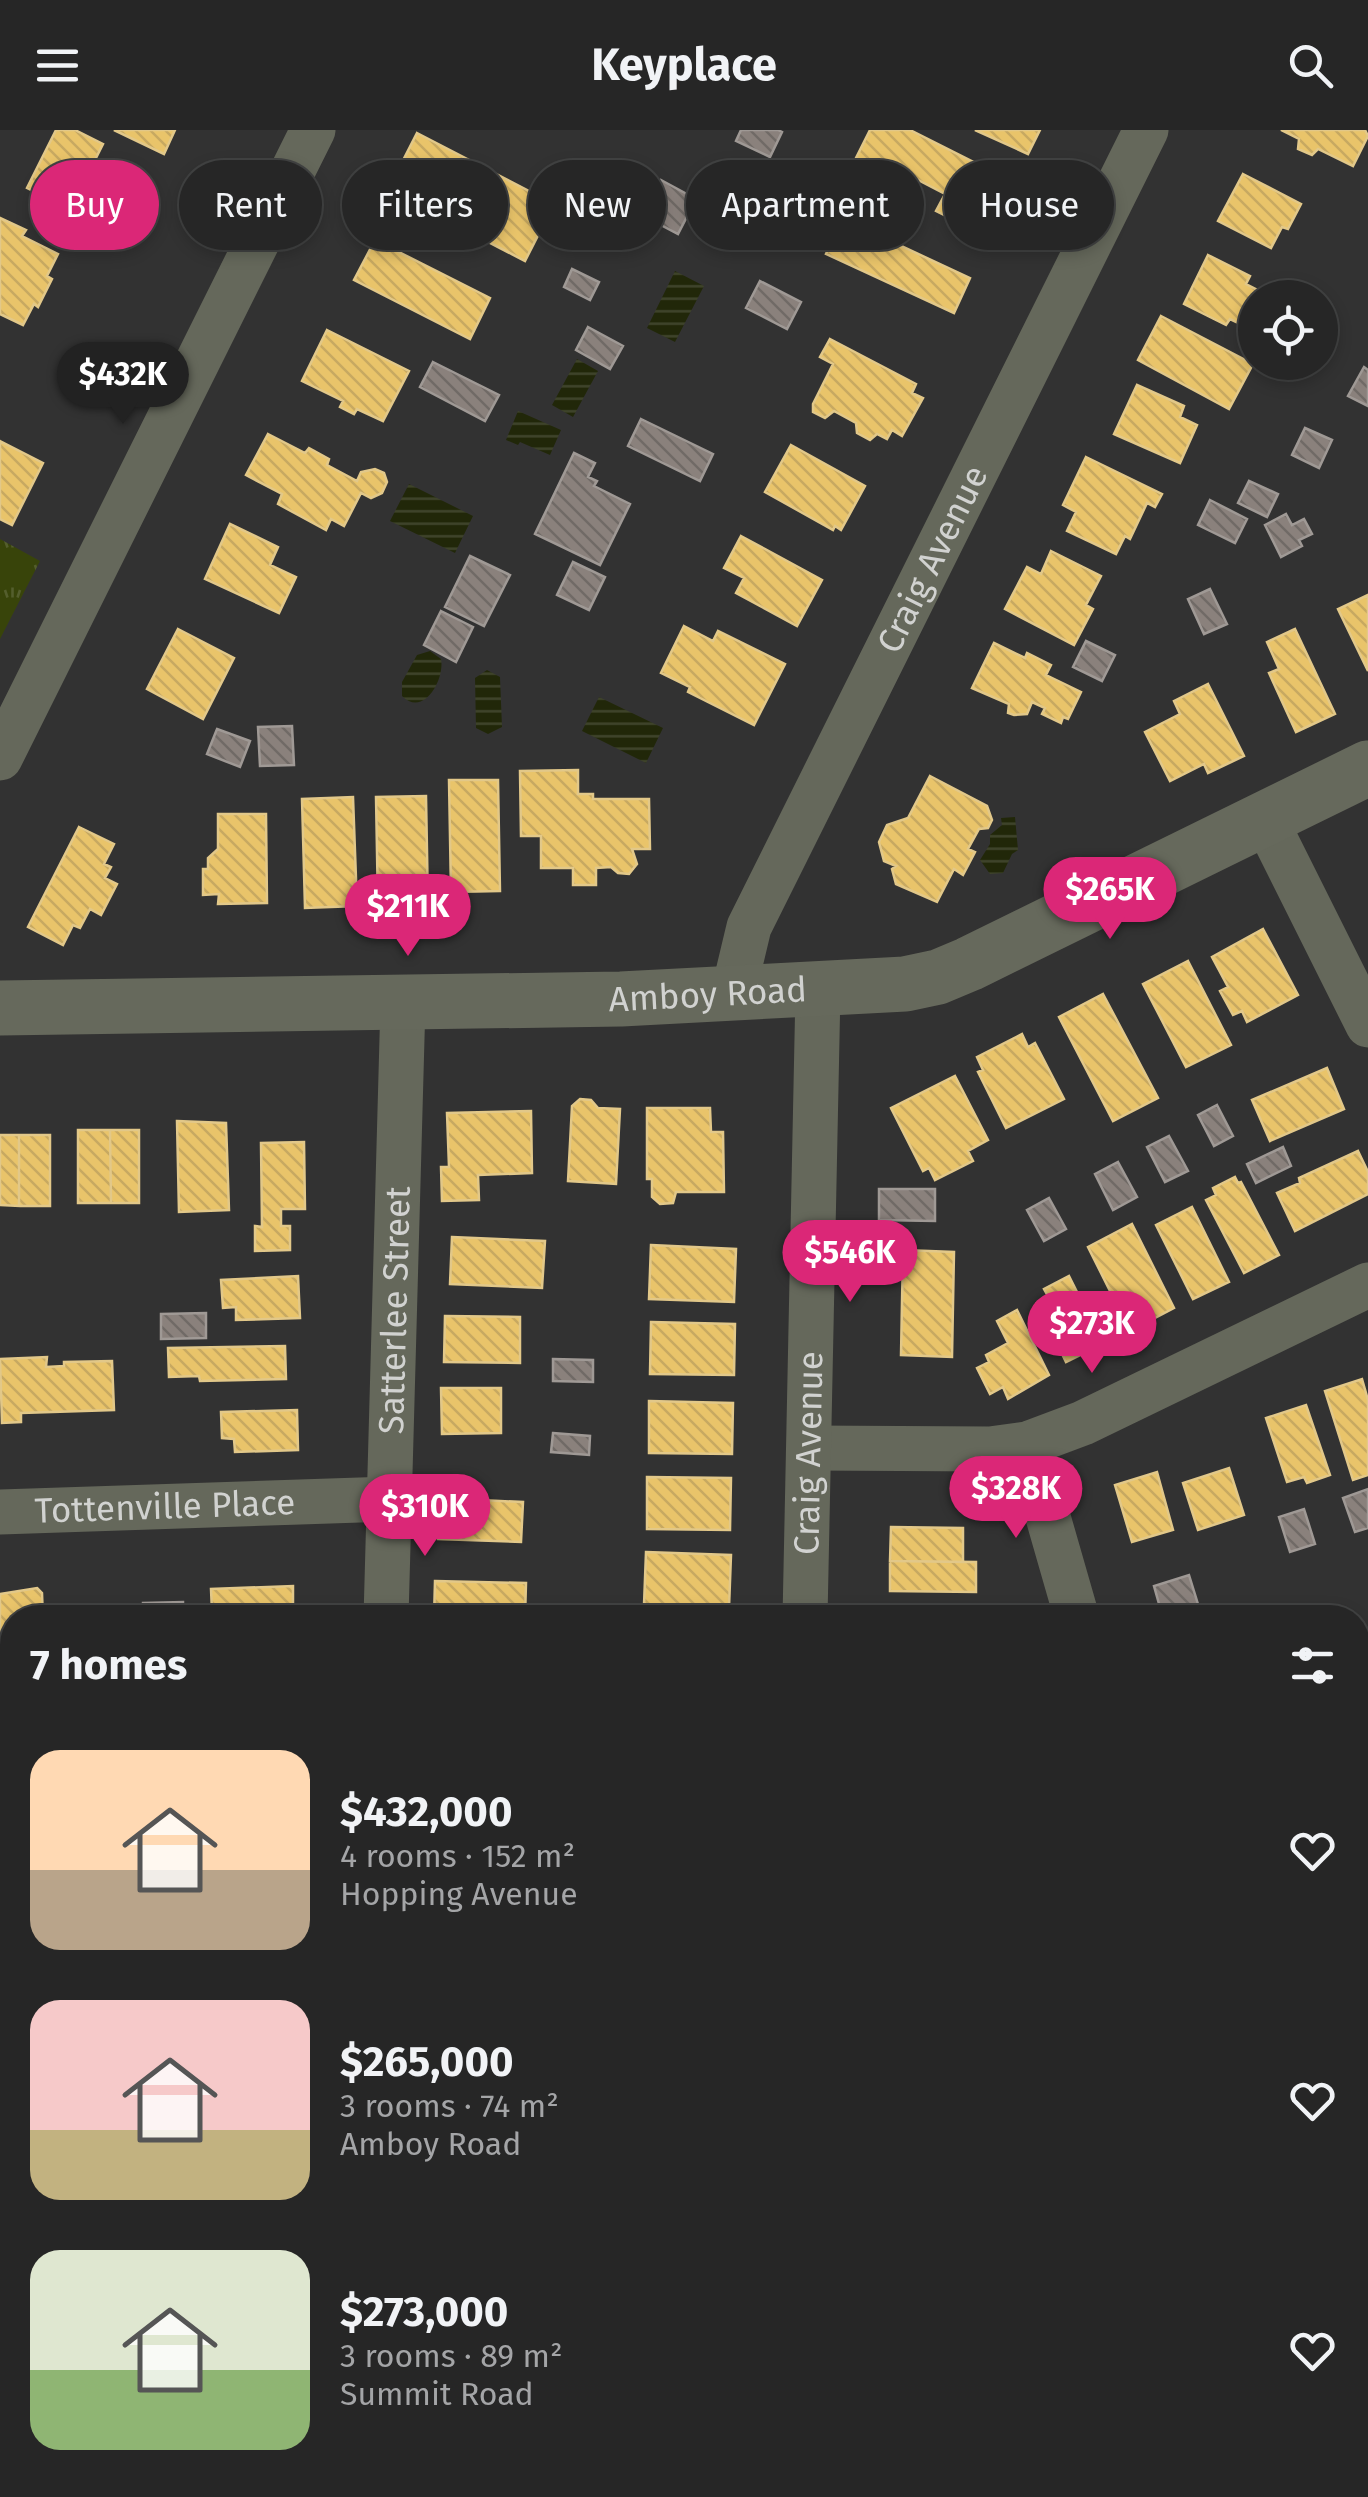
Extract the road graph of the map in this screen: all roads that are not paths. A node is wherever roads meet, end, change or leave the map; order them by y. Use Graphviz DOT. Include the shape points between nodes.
graph roads {
  1 [pos="313,130"];
  2 [pos="1146,130"];
  3 [pos="0,758"];
  4 [pos="1368,768"];
  5 [pos="1265,819"];
  6 [pos="818,990"];
  7 [pos="734,994"];
  8 [pos="404,1002"];
  9 [pos="0,1008"];
  10 [pos="1368,1024"];
  11 [pos="1368,1284"];
  12 [pos="1027,1444"];
  13 [pos="810,1448"];
  14 [pos="390,1499"];
  15 [pos="0,1512"];
  16 [pos="386,1605"];
  17 [pos="806,1605"];
  18 [pos="1072,1605"];
  1 -- 3 [label="street"];
  2 -- 7 [label="street, Craig Avenue" via="748,928"];
  4 -- 5 [label="street, Amboy Road"];
  5 -- 6 [label="street, Amboy Road" via="938,976"];
  5 -- 10 [label="street"];
  6 -- 7 [label="street, Amboy Road"];
  6 -- 13 [label="street, Craig Avenue"];
  7 -- 8 [label="street, Amboy Road"];
  8 -- 9 [label="street, Amboy Road"];
  8 -- 14 [label="street, Satterlee Street"];
  11 -- 12 [label="street"];
  12 -- 13 [label="street"];
  12 -- 18 [label="street"];
  13 -- 17 [label="street, Craig Avenue"];
  14 -- 15 [label="street, Tottenville Place"];
  14 -- 16 [label="street, Satterlee Street"];
}
